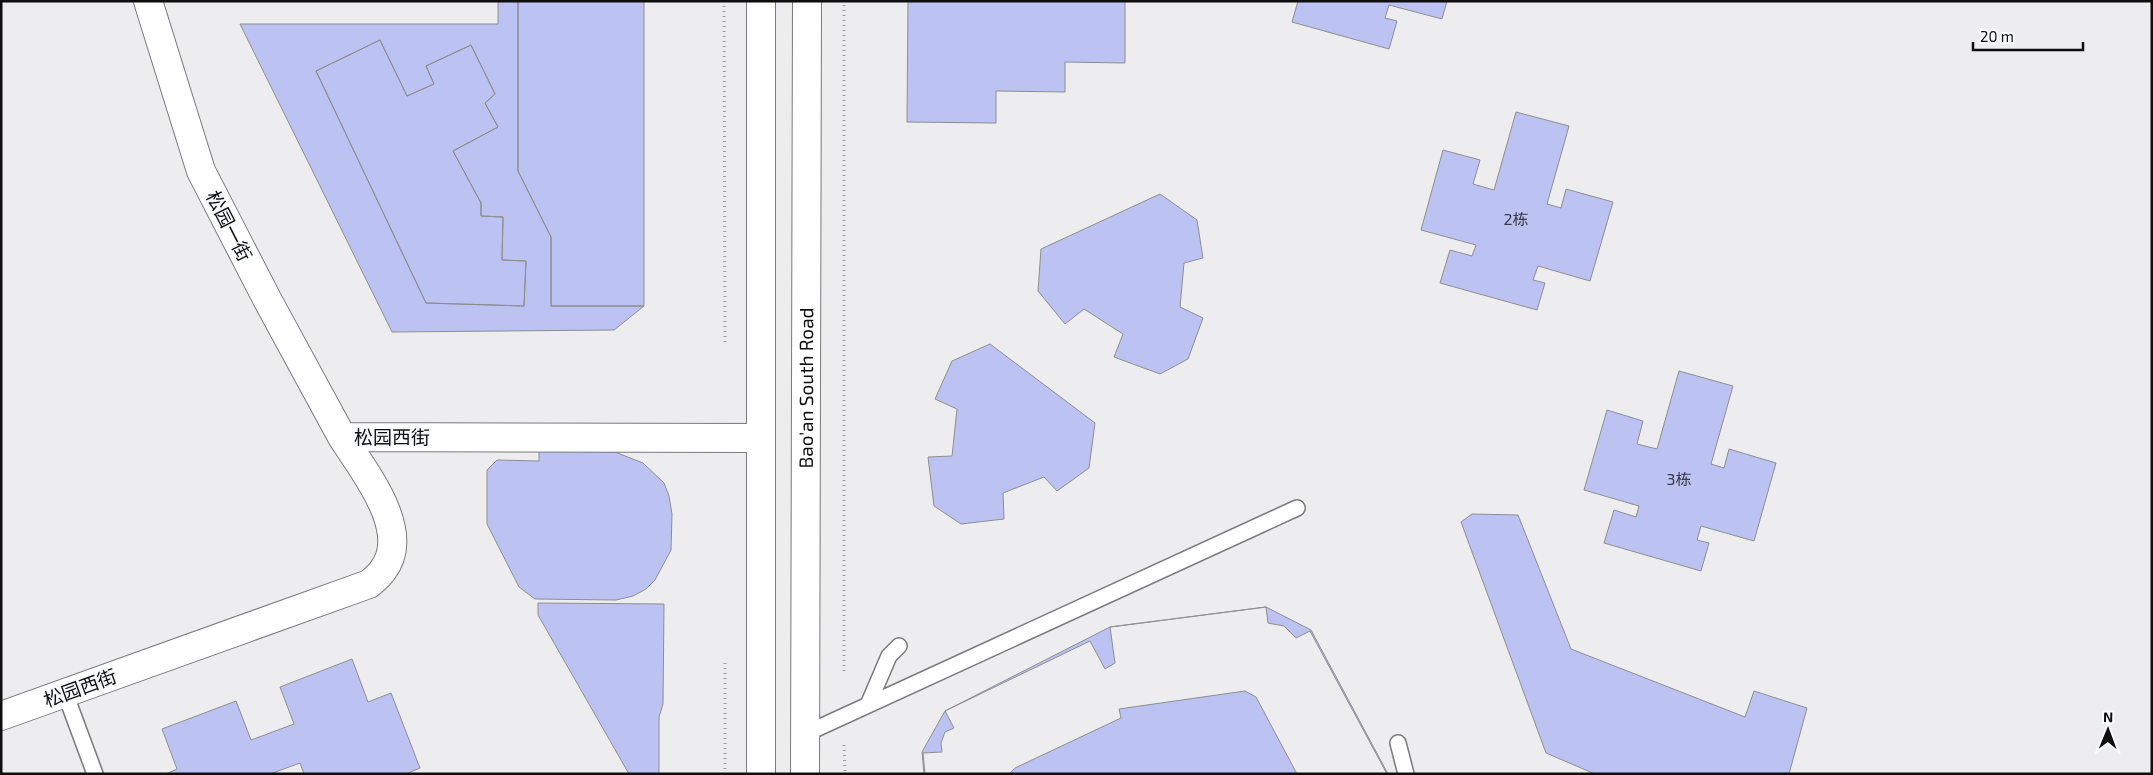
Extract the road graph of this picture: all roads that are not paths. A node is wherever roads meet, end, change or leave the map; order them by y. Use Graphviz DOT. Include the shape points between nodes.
graph roads {
  1 [pos="761,1"];
  2 [pos="807,1"];
  3 [pos="150,10"];
  4 [pos="342,437"];
  5 [pos="761,438"];
  6 [pos="1298,508"];
  7 [pos="899,646"];
  8 [pos="65,693"];
  9 [pos="868,705"];
  10 [pos="1,716"];
  11 [pos="805,734"];
  12 [pos="1398,743"];
  13 [pos="95,774"];
  14 [pos="761,774"];
  15 [pos="805,774"];
  16 [pos="1406,774"];
  1 -- 5 [label="street"];
  2 -- 11 [label="street, Bao'an South Road"];
  3 -- 4 [label="street, 松园一街" via="201,171"];
  4 -- 5 [label="street, 松园西街"];
  4 -- 8 [label="street, 松园西街" via="382,501 390,520 391,553 384,570 369,584"];
  5 -- 14 [label="street"];
  6 -- 9 [label="lane"];
  7 -- 9 [label="lane" via="889,656"];
  8 -- 10 [label="street, 松园西街"];
  8 -- 13 [label="lane"];
  9 -- 11 [label="lane"];
  11 -- 15 [label="street, Bao'an South Road"];
  12 -- 16 [label="lane"];
}
